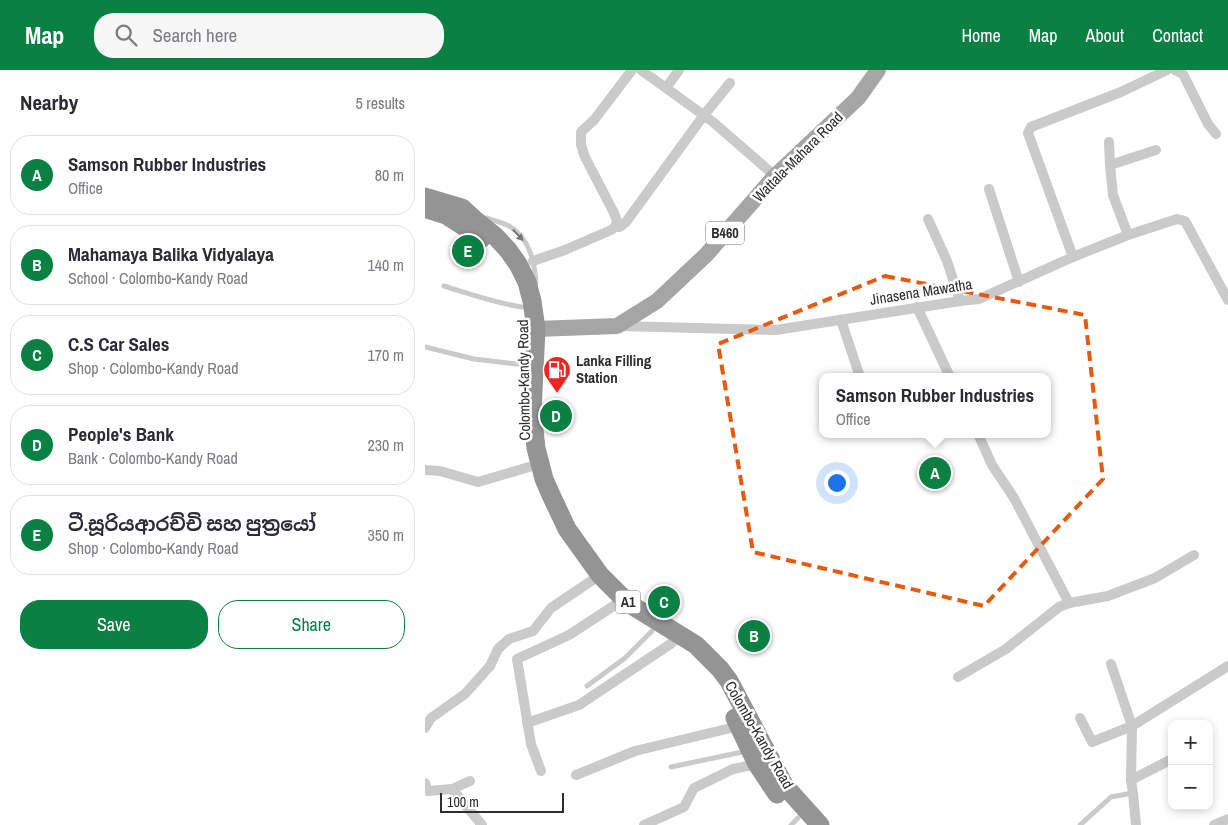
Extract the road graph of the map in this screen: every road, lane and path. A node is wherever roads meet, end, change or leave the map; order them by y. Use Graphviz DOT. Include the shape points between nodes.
graph roads {
  1 [pos="632,70"];
  2 [pos="641,70"];
  3 [pos="679,70"];
  4 [pos="878,70"];
  5 [pos="1167,70"];
  6 [pos="1175,70"];
  7 [pos="731,83"];
  8 [pos="666,88"];
  9 [pos="704,115"];
  10 [pos="1217,134"];
  11 [pos="1109,142"];
  12 [pos="1156,150"];
  13 [pos="1110,166"];
  14 [pos="775,176"];
  15 [pos="989,188"];
  16 [pos="425,197"];
  17 [pos="425,209"];
  18 [pos="928,219"];
  19 [pos="475,220"];
  20 [pos="615,227"];
  21 [pos="1128,235"];
  22 [pos="1073,258"];
  23 [pos="533,261"];
  24 [pos="1019,282"];
  25 [pos="443,286"];
  26 [pos="960,300"];
  27 [pos="1228,300"];
  28 [pos="527,304"];
  29 [pos="917,307"];
  30 [pos="841,320"];
  31 [pos="617,326"];
  32 [pos="536,330"];
  33 [pos="425,347"];
  34 [pos="524,365"];
  35 [pos="859,373"];
  36 [pos="948,373"];
  37 [pos="980,438"];
  38 [pos="529,467"];
  39 [pos="425,470"];
  40 [pos="1194,555"];
  41 [pos="595,578"];
  42 [pos="1069,603"];
  43 [pos="615,606"];
  44 [pos="652,631"];
  45 [pos="672,643"];
  46 [pos="1111,664"];
  47 [pos="1228,666"];
  48 [pos="958,677"];
  49 [pos="587,686"];
  50 [pos="1080,718"];
  51 [pos="527,723"];
  52 [pos="739,726"];
  53 [pos="1131,726"];
  54 [pos="425,728"];
  55 [pos="753,757"];
  56 [pos="1168,761"];
  57 [pos="671,768"];
  58 [pos="541,771"];
  59 [pos="576,775"];
  60 [pos="1131,780"];
  61 [pos="470,781"];
  62 [pos="425,783"];
  63 [pos="451,789"];
  64 [pos="1133,792"];
  65 [pos="1228,819"];
  66 [pos="798,823"];
  67 [pos="483,825"];
  68 [pos="644,825"];
  69 [pos="820,825"];
  70 [pos="1079,825"];
  71 [pos="1136,825"];
  72 [pos="1214,825"];
  1 -- 20 [label="street" via="581,132 585,157 614,213"];
  2 -- 8 [label="street"];
  3 -- 8 [label="street"];
  4 -- 14 [label="main road, Wattala-Mahara Road / B460" via="858,98"];
  5 -- 22 [label="street" via="1121,92 1031,127 1028,133"];
  6 -- 10 [label="street" via="1183,74 1208,124"];
  7 -- 9 [label="street"];
  8 -- 9 [label="street"];
  9 -- 14 [label="street"];
  9 -- 20 [label="street" via="626,222"];
  11 -- 13 [label="street"];
  12 -- 13 [label="street"];
  13 -- 21 [label="street" via="1113,195"];
  14 -- 31 [label="main road, Wattala-Mahara Road / B460" via="706,255 657,301"];
  15 -- 24 [label="street"];
  16 -- 19 [label="highway, Colombo-Kandy Road / A1" via="462,208"];
  17 -- 28 [label="highway, Colombo-Kandy Road / A1" via="446,215 491,248"];
  18 -- 26 [label="street"];
  19 -- 23 [label="lane, one-way" via="487,218 508,226 523,238"];
  19 -- 28 [label="highway, Colombo-Kandy Road / A1" via="513,257 527,282"];
  20 -- 23 [label="street"];
  21 -- 22 [label="street, Jinasena Mawatha"];
  21 -- 27 [label="street, Jinasena Mawatha" via="1177,219 1185,221"];
  22 -- 24 [label="street, Jinasena Mawatha"];
  23 -- 28 [label="lane" via="536,287"];
  24 -- 26 [label="street, Jinasena Mawatha" via="979,299"];
  25 -- 28 [label="lane" via="503,304"];
  26 -- 29 [label="street, Jinasena Mawatha"];
  28 -- 32 [label="highway, Colombo-Kandy Road / A1"];
  28 -- 34 [label="highway, Colombo-Kandy Road / A1"];
  29 -- 30 [label="street, Jinasena Mawatha"];
  29 -- 36 [label="street"];
  30 -- 31 [label="street, Jinasena Mawatha" via="777,330"];
  30 -- 35 [label="street"];
  31 -- 32 [label="main road, Wattala-Mahara Road / B460"];
  32 -- 41 [label="highway, Colombo-Kandy Road / A1" via="533,412 539,463 551,496"];
  33 -- 34 [label="lane"];
  34 -- 38 [label="highway, Colombo-Kandy Road / A1" via="522,420"];
  37 -- 42 [label="street"];
  38 -- 39 [label="street" via="478,482"];
  38 -- 41 [label="highway, Colombo-Kandy Road / A1" via="541,502 557,532"];
  40 -- 42 [label="street" via="1155,578 1108,596"];
  41 -- 43 [label="highway, Colombo-Kandy Road / A1"];
  41 -- 54 [label="street" via="551,608 533,631 509,639 465,694 431,718"];
  41 -- 69 [label="highway, Colombo-Kandy Road / A1" via="628,603 696,645 720,669 784,785"];
  42 -- 48 [label="street" via="1059,607 1006,649"];
  43 -- 44 [label="highway, Colombo-Kandy Road / A1"];
  43 -- 51 [label="street" via="569,635 517,659"];
  44 -- 45 [label="highway, Colombo-Kandy Road / A1"];
  44 -- 49 [label="lane" via="625,658"];
  45 -- 51 [label="street" via="579,704"];
  45 -- 52 [label="highway, Colombo-Kandy Road / A1" via="711,676 727,698"];
  46 -- 53 [label="street"];
  47 -- 53 [label="street"];
  50 -- 53 [label="street" via="1092,742"];
  51 -- 58 [label="street"];
  52 -- 55 [label="highway, Colombo-Kandy Road / A1"];
  52 -- 59 [label="street" via="635,751"];
  53 -- 60 [label="street"];
  55 -- 57 [label="lane"];
  55 -- 66 [label="highway, Colombo-Kandy Road / A1"];
  55 -- 68 [label="street" via="694,788 684,807"];
  56 -- 60 [label="street"];
  60 -- 64 [label="street"];
  61 -- 63 [label="street"];
  62 -- 63 [label="street" via="428,791"];
  63 -- 67 [label="street"];
  64 -- 70 [label="lane" via="1111,797"];
  64 -- 71 [label="street"];
  65 -- 72 [label="street"];
}
